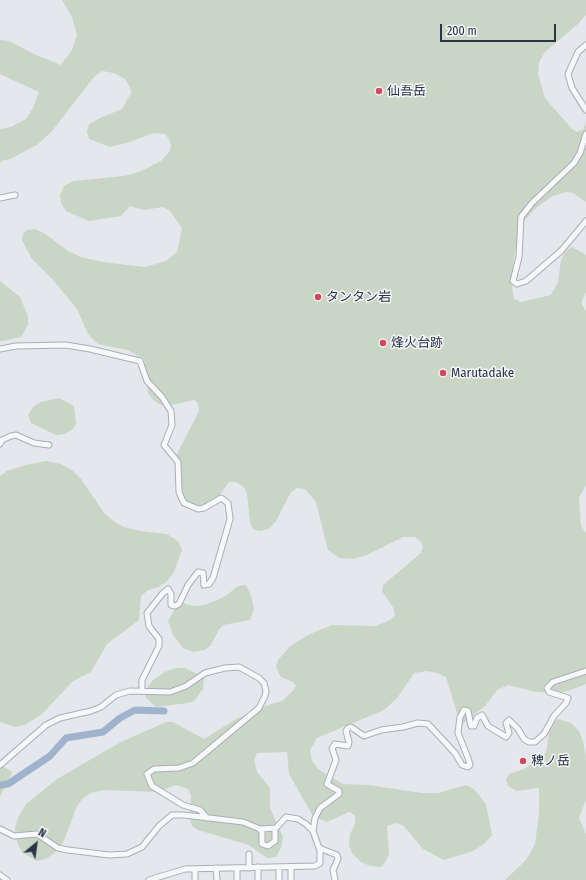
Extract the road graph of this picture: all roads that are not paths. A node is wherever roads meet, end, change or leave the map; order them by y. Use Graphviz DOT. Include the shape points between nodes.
graph roads {
  1 [pos="586,46"];
  2 [pos="586,110"];
  3 [pos="586,134"];
  4 [pos="15,195"];
  5 [pos="0,198"];
  6 [pos="586,221"];
  7 [pos="0,349"];
  8 [pos="0,444"];
  9 [pos="49,445"];
  10 [pos="586,671"];
  11 [pos="142,691"];
  12 [pos="0,765"];
  13 [pos="207,818"];
  14 [pos="276,828"];
  15 [pos="0,829"];
  16 [pos="260,829"];
  17 [pos="313,831"];
  18 [pos="320,848"];
  19 [pos="248,854"];
  20 [pos="291,866"];
  21 [pos="258,867"];
  22 [pos="279,867"];
  23 [pos="216,868"];
  24 [pos="237,868"];
  25 [pos="249,868"];
  26 [pos="195,869"];
  27 [pos="174,872"];
  28 [pos="0,875"];
  29 [pos="7,880"];
  30 [pos="149,880"];
  31 [pos="174,880"];
  32 [pos="195,880"];
  33 [pos="217,880"];
  34 [pos="238,880"];
  35 [pos="258,880"];
  36 [pos="279,880"];
  37 [pos="291,880"];
  38 [pos="335,880"];
  1 -- 2 [label="street" via="578,52 568,74 572,88"];
  3 -- 6 [label="street" via="574,163 532,202 521,217 519,257 513,281 516,284 526,281 561,251"];
  4 -- 5 [label="street"];
  7 -- 11 [label="street" via="16,346 66,345 140,361 147,381 172,411 172,425 164,445 178,462 179,492 184,503 198,509 221,498 228,504 230,520 209,584 204,585 203,573 198,572 188,585 180,604 171,605 172,594 168,589 147,613 149,626 159,639 159,646 142,680"];
  8 -- 9 [label="street" via="2,440 16,435 34,443"];
  10 -- 17 [label="street" via="553,682 547,688 548,692 568,698 544,734 535,742 524,739 509,720 506,723 509,734 506,737 488,726 482,715 477,718 474,726 471,726 468,711 464,710 460,717 458,733 468,758 468,767 462,765 455,753 428,724 418,723 364,736 351,727 348,728 348,746 335,744 332,748 336,760 328,784 339,791 339,794 320,808"];
  11 -- 12 [label="street" via="123,692 91,711 60,718 46,726"];
  11 -- 13 [label="street" via="170,692 186,686 204,673 233,667 245,669 264,683 266,691 259,708 193,763 179,768 154,769 147,774 152,786 183,805 200,810"];
  13 -- 15 [label="street" via="172,815 142,846 127,854 109,855 58,848 38,834 14,836"];
  13 -- 16 [label="street" via="238,822"];
  14 -- 16 [label="street"];
  14 -- 16 [label="street" via="275,841 268,846 262,844"];
  14 -- 17 [label="street" via="286,817 298,819"];
  17 -- 18 [label="street"];
  18 -- 20 [label="street" via="319,865"];
  18 -- 38 [label="street" via="337,855 333,870"];
  19 -- 25 [label="street"];
  20 -- 22 [label="street"];
  20 -- 37 [label="street"];
  21 -- 22 [label="street"];
  21 -- 25 [label="street"];
  21 -- 35 [label="street"];
  22 -- 36 [label="street"];
  23 -- 24 [label="street"];
  23 -- 26 [label="street"];
  23 -- 33 [label="street"];
  24 -- 25 [label="street"];
  24 -- 34 [label="street"];
  26 -- 27 [label="street"];
  26 -- 32 [label="street"];
  27 -- 30 [label="street"];
  27 -- 31 [label="street"];
  28 -- 29 [label="street"];
}
